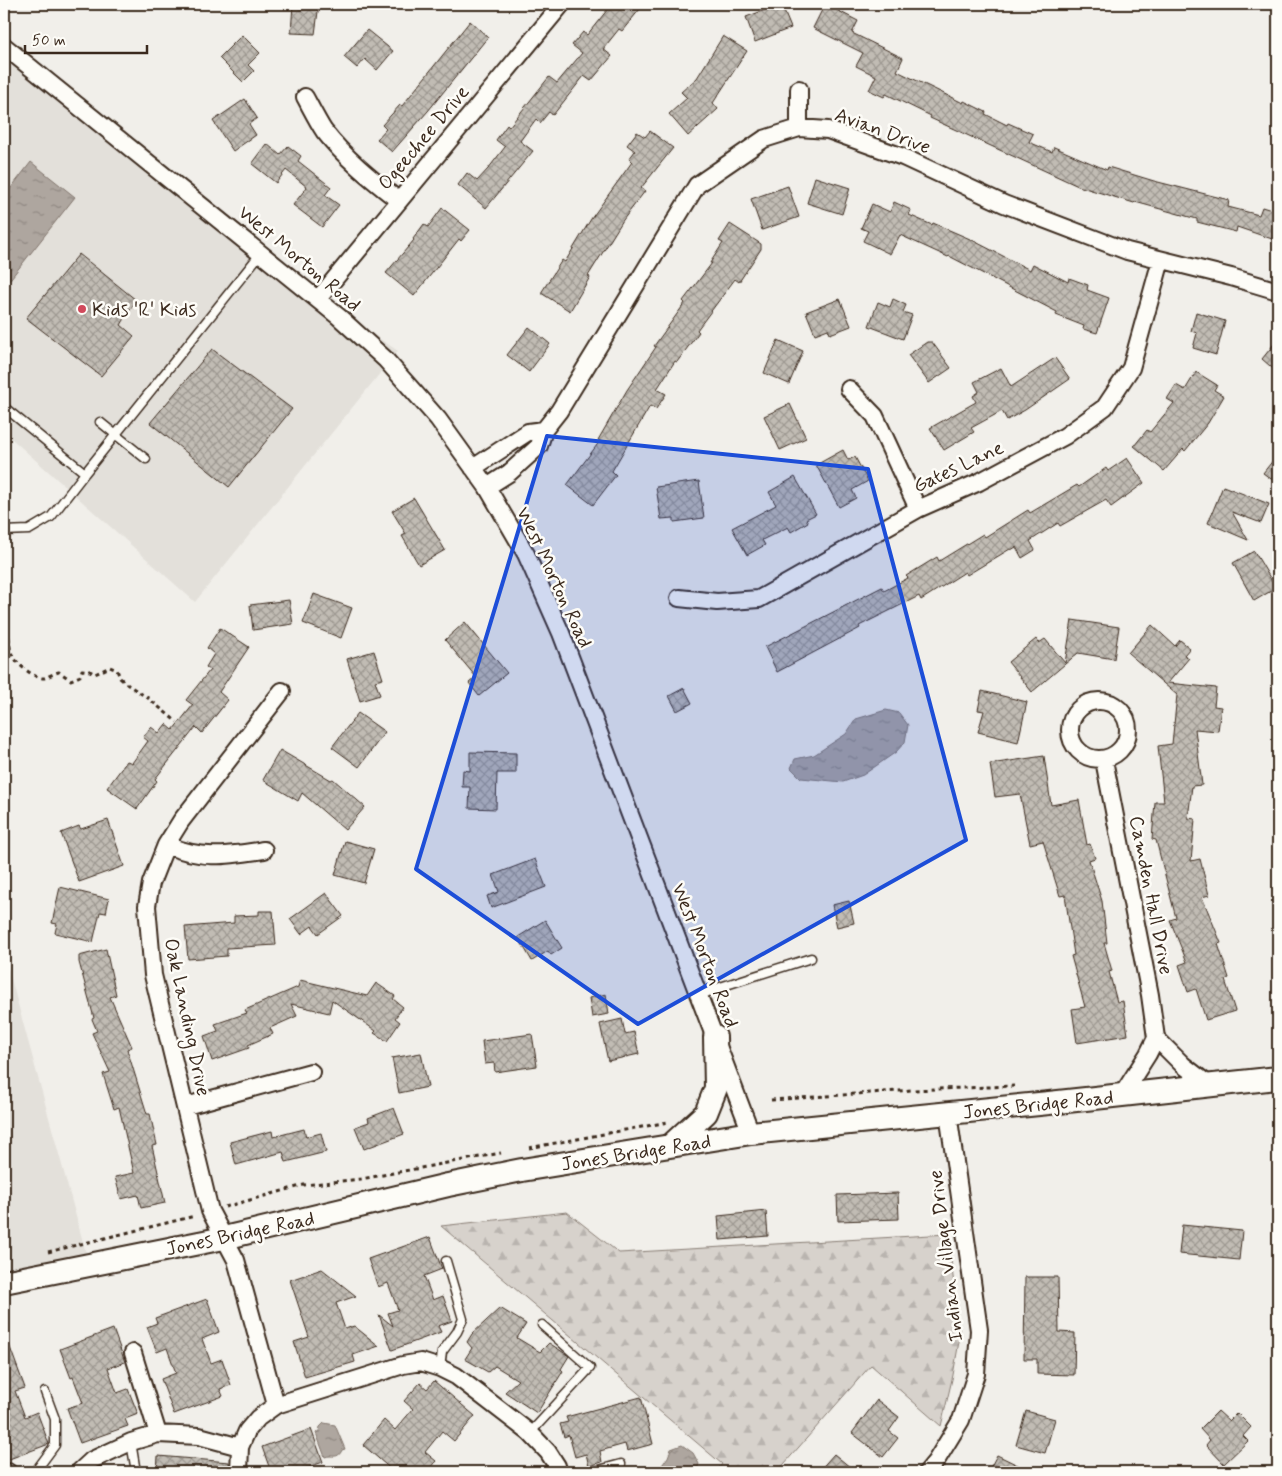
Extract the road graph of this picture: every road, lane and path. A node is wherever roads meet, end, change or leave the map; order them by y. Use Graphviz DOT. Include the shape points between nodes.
graph roads {
  1 [pos="562,4"];
  2 [pos="4,46"];
  3 [pos="799,88"];
  4 [pos="305,97"];
  5 [pos="799,128"];
  6 [pos="398,200"];
  7 [pos="261,253"];
  8 [pos="1160,260"];
  9 [pos="1278,291"];
  10 [pos="318,299"];
  11 [pos="849,390"];
  12 [pos="4,407"];
  13 [pos="100,422"];
  14 [pos="544,430"];
  15 [pos="115,435"];
  16 [pos="146,459"];
  17 [pos="473,468"];
  18 [pos="85,473"];
  19 [pos="487,487"];
  20 [pos="918,509"];
  21 [pos="4,531"];
  22 [pos="679,598"];
  23 [pos="4,622"];
  24 [pos="282,691"];
  25 [pos="177,722"];
  26 [pos="1104,760"];
  27 [pos="166,844"];
  28 [pos="264,850"];
  29 [pos="811,958"];
  30 [pos="699,996"];
  31 [pos="715,1037"];
  32 [pos="1156,1038"];
  33 [pos="311,1072"];
  34 [pos="1278,1078"];
  35 [pos="1018,1085"];
  36 [pos="1209,1085"];
  37 [pos="1122,1095"];
  38 [pos="771,1100"];
  39 [pos="186,1106"];
  40 [pos="948,1113"];
  41 [pos="677,1120"];
  42 [pos="751,1133"];
  43 [pos="670,1146"];
  44 [pos="524,1149"];
  45 [pos="504,1152"];
  46 [pos="210,1211"];
  47 [pos="224,1238"];
  48 [pos="46,1252"];
  49 [pos="446,1262"];
  50 [pos="4,1282"];
  51 [pos="542,1325"];
  52 [pos="133,1353"];
  53 [pos="440,1368"];
  54 [pos="45,1392"];
  55 [pos="276,1405"];
  56 [pos="530,1433"];
  57 [pos="158,1434"];
  58 [pos="131,1442"];
  59 [pos="240,1447"];
  60 [pos="621,1464"];
  61 [pos="4,1472"];
  62 [pos="8,1472"];
  63 [pos="35,1472"];
  64 [pos="79,1472"];
  65 [pos="136,1472"];
  66 [pos="238,1472"];
  67 [pos="558,1472"];
  68 [pos="592,1472"];
  69 [pos="927,1472"];
  1 -- 6 [label="street, Ogeechee Drive"];
  2 -- 7 [label="street, West Morton Road"];
  3 -- 5 [label="street"];
  4 -- 6 [label="street" via="323,129 347,158"];
  5 -- 8 [label="street, Avian Drive" via="828,130 903,157 1004,204 1127,251"];
  5 -- 14 [label="street, Avian Drive" via="764,139 697,185 559,411"];
  6 -- 10 [label="street, Ogeechee Drive"];
  7 -- 10 [label="street, West Morton Road"];
  7 -- 15 [label="lane"];
  8 -- 9 [label="street, Avian Drive"];
  8 -- 20 [label="street, Gates Lane" via="1131,368 1105,406 1065,436 979,482"];
  10 -- 17 [label="street, West Morton Road" via="384,359 438,419"];
  11 -- 20 [label="street" via="875,416"];
  12 -- 18 [label="lane"];
  13 -- 15 [label="lane"];
  14 -- 17 [label="street" via="528,432"];
  14 -- 19 [label="street, Avian Drive" via="539,446 509,473"];
  15 -- 16 [label="lane"];
  15 -- 18 [label="lane"];
  17 -- 19 [label="street, West Morton Road"];
  18 -- 21 [label="lane" via="51,517 29,530"];
  19 -- 30 [label="street, West Morton Road" via="526,554 561,633"];
  20 -- 22 [label="street, Gates Lane" via="759,600 717,602"];
  23 -- 25 [label="path" via="11,654 31,674 44,678 59,672 71,680 80,676 82,670 95,674 110,667"];
  24 -- 27 [label="street, Oak Landing Drive" via="202,792"];
  26 -- 32 [label="street, Camden Hall Drive"];
  27 -- 28 [label="street" via="187,853 222,856"];
  27 -- 39 [label="street, Oak Landing Drive" via="151,883 148,926 153,975"];
  29 -- 30 [label="lane"];
  30 -- 31 [label="street, West Morton Road"];
  31 -- 42 [label="street, West Morton Road"];
  31 -- 43 [label="main road" via="716,1088 706,1113"];
  32 -- 36 [label="street"];
  32 -- 37 [label="street"];
  33 -- 39 [label="street"];
  34 -- 36 [label="main road, Jones Bridge Road"];
  35 -- 38 [label="path"];
  36 -- 37 [label="main road, Jones Bridge Road"];
  37 -- 40 [label="main road, Jones Bridge Road"];
  39 -- 46 [label="street, Oak Landing Drive"];
  40 -- 42 [label="main road, Jones Bridge Road"];
  40 -- 69 [label="street, Indian Village Drive" via="979,1330 976,1374 962,1420"];
  41 -- 44 [label="path"];
  42 -- 43 [label="main road, Jones Bridge Road"];
  43 -- 47 [label="main road, Jones Bridge Road" via="448,1185"];
  45 -- 46 [label="path" via="361,1179 304,1186"];
  46 -- 47 [label="street, Oak Landing Drive"];
  46 -- 48 [label="path"];
  47 -- 50 [label="main road, Jones Bridge Road"];
  47 -- 55 [label="street, Oak Landing Drive" via="236,1260"];
  49 -- 53 [label="lane" via="463,1319 442,1352"];
  51 -- 56 [label="lane" via="590,1368"];
  52 -- 57 [label="street"];
  53 -- 55 [label="street" via="421,1362 403,1365"];
  53 -- 56 [label="street" via="456,1376"];
  54 -- 63 [label="lane" via="55,1419 55,1445"];
  55 -- 59 [label="street" via="258,1418"];
  56 -- 67 [label="street" via="548,1452"];
  57 -- 58 [label="street"];
  57 -- 59 [label="street" via="199,1436"];
  58 -- 64 [label="street" via="92,1460"];
  58 -- 65 [label="lane"];
  59 -- 66 [label="street"];
  60 -- 68 [label="lane"];
  61 -- 62 [label="street"];
}
